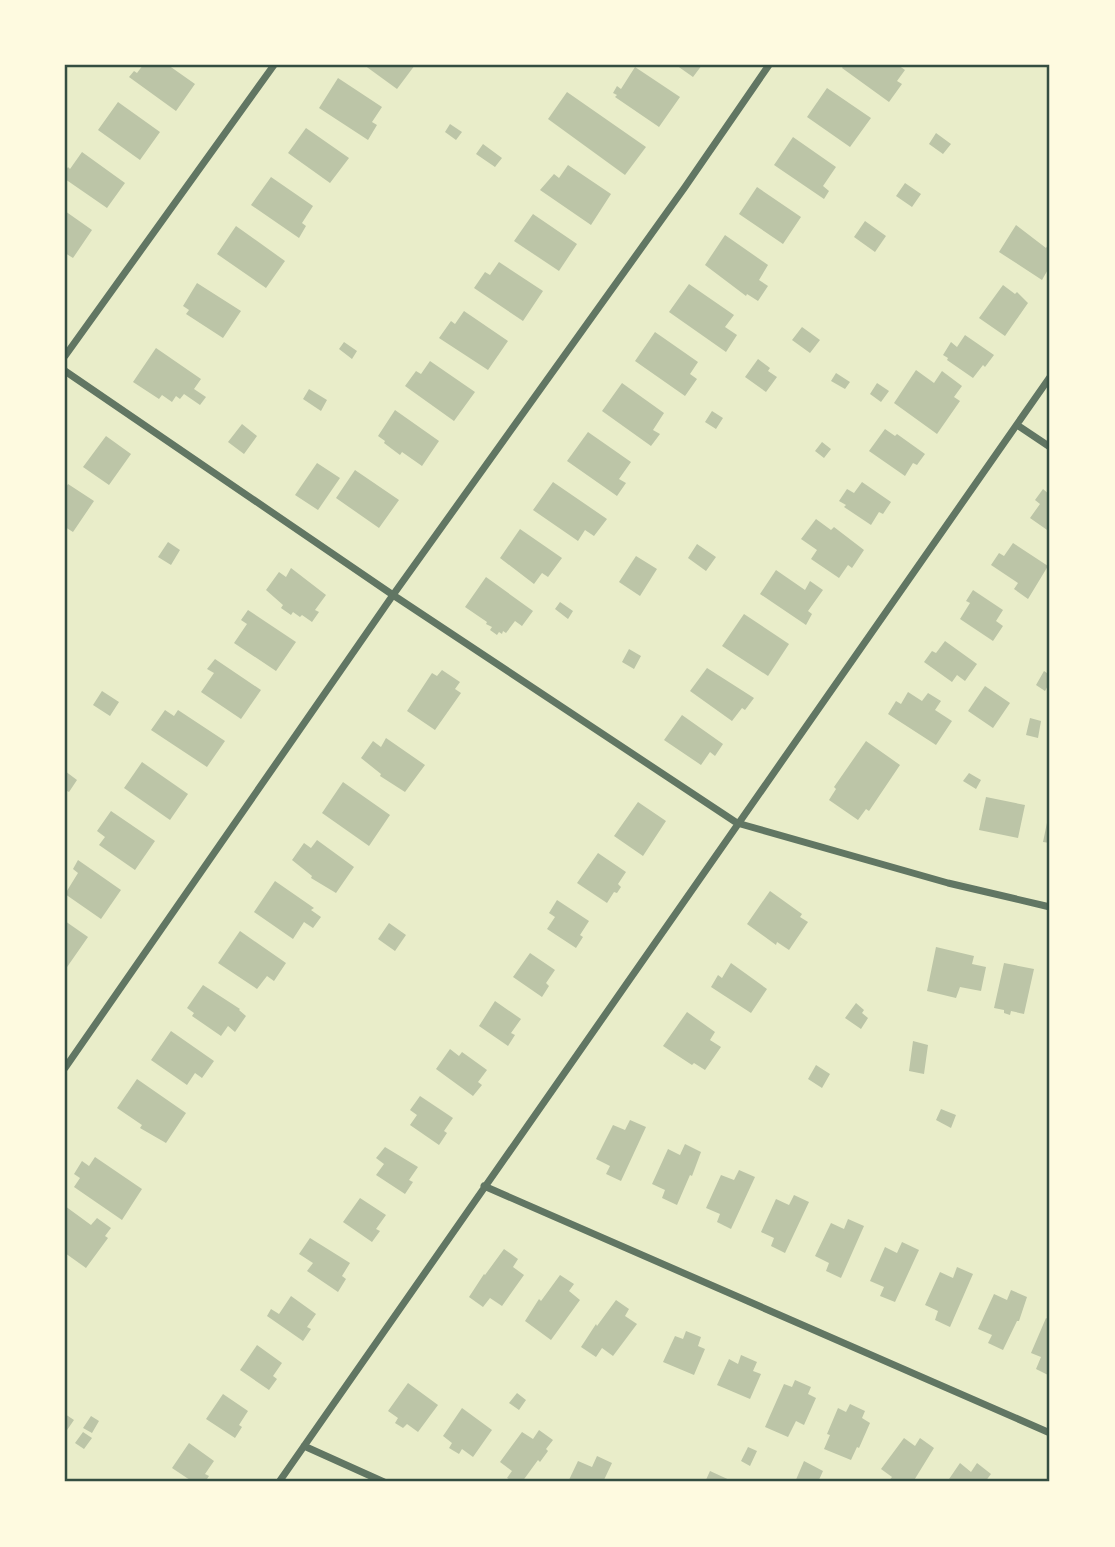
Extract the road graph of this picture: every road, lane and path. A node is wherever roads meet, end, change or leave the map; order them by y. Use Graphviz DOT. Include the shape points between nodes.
graph roads {
  1 [pos="274,65"];
  2 [pos="769,65"];
  3 [pos="65,356"];
  4 [pos="65,371"];
  5 [pos="1050,377"];
  6 [pos="1017,425"];
  7 [pos="1050,447"];
  8 [pos="393,596"];
  9 [pos="737,823"];
  10 [pos="1050,907"];
  11 [pos="65,1068"];
  12 [pos="484,1186"];
  13 [pos="1050,1433"];
  14 [pos="304,1446"];
  15 [pos="279,1482"];
  16 [pos="384,1482"];
  1 -- 3 [label="street"];
  2 -- 8 [label="street"];
  4 -- 8 [label="street"];
  5 -- 6 [label="street"];
  6 -- 7 [label="street"];
  6 -- 9 [label="street"];
  8 -- 9 [label="street"];
  8 -- 11 [label="street"];
  9 -- 10 [label="street"];
  9 -- 12 [label="street"];
  12 -- 13 [label="street"];
  12 -- 14 [label="street"];
  14 -- 15 [label="street"];
  14 -- 16 [label="street"];
}
